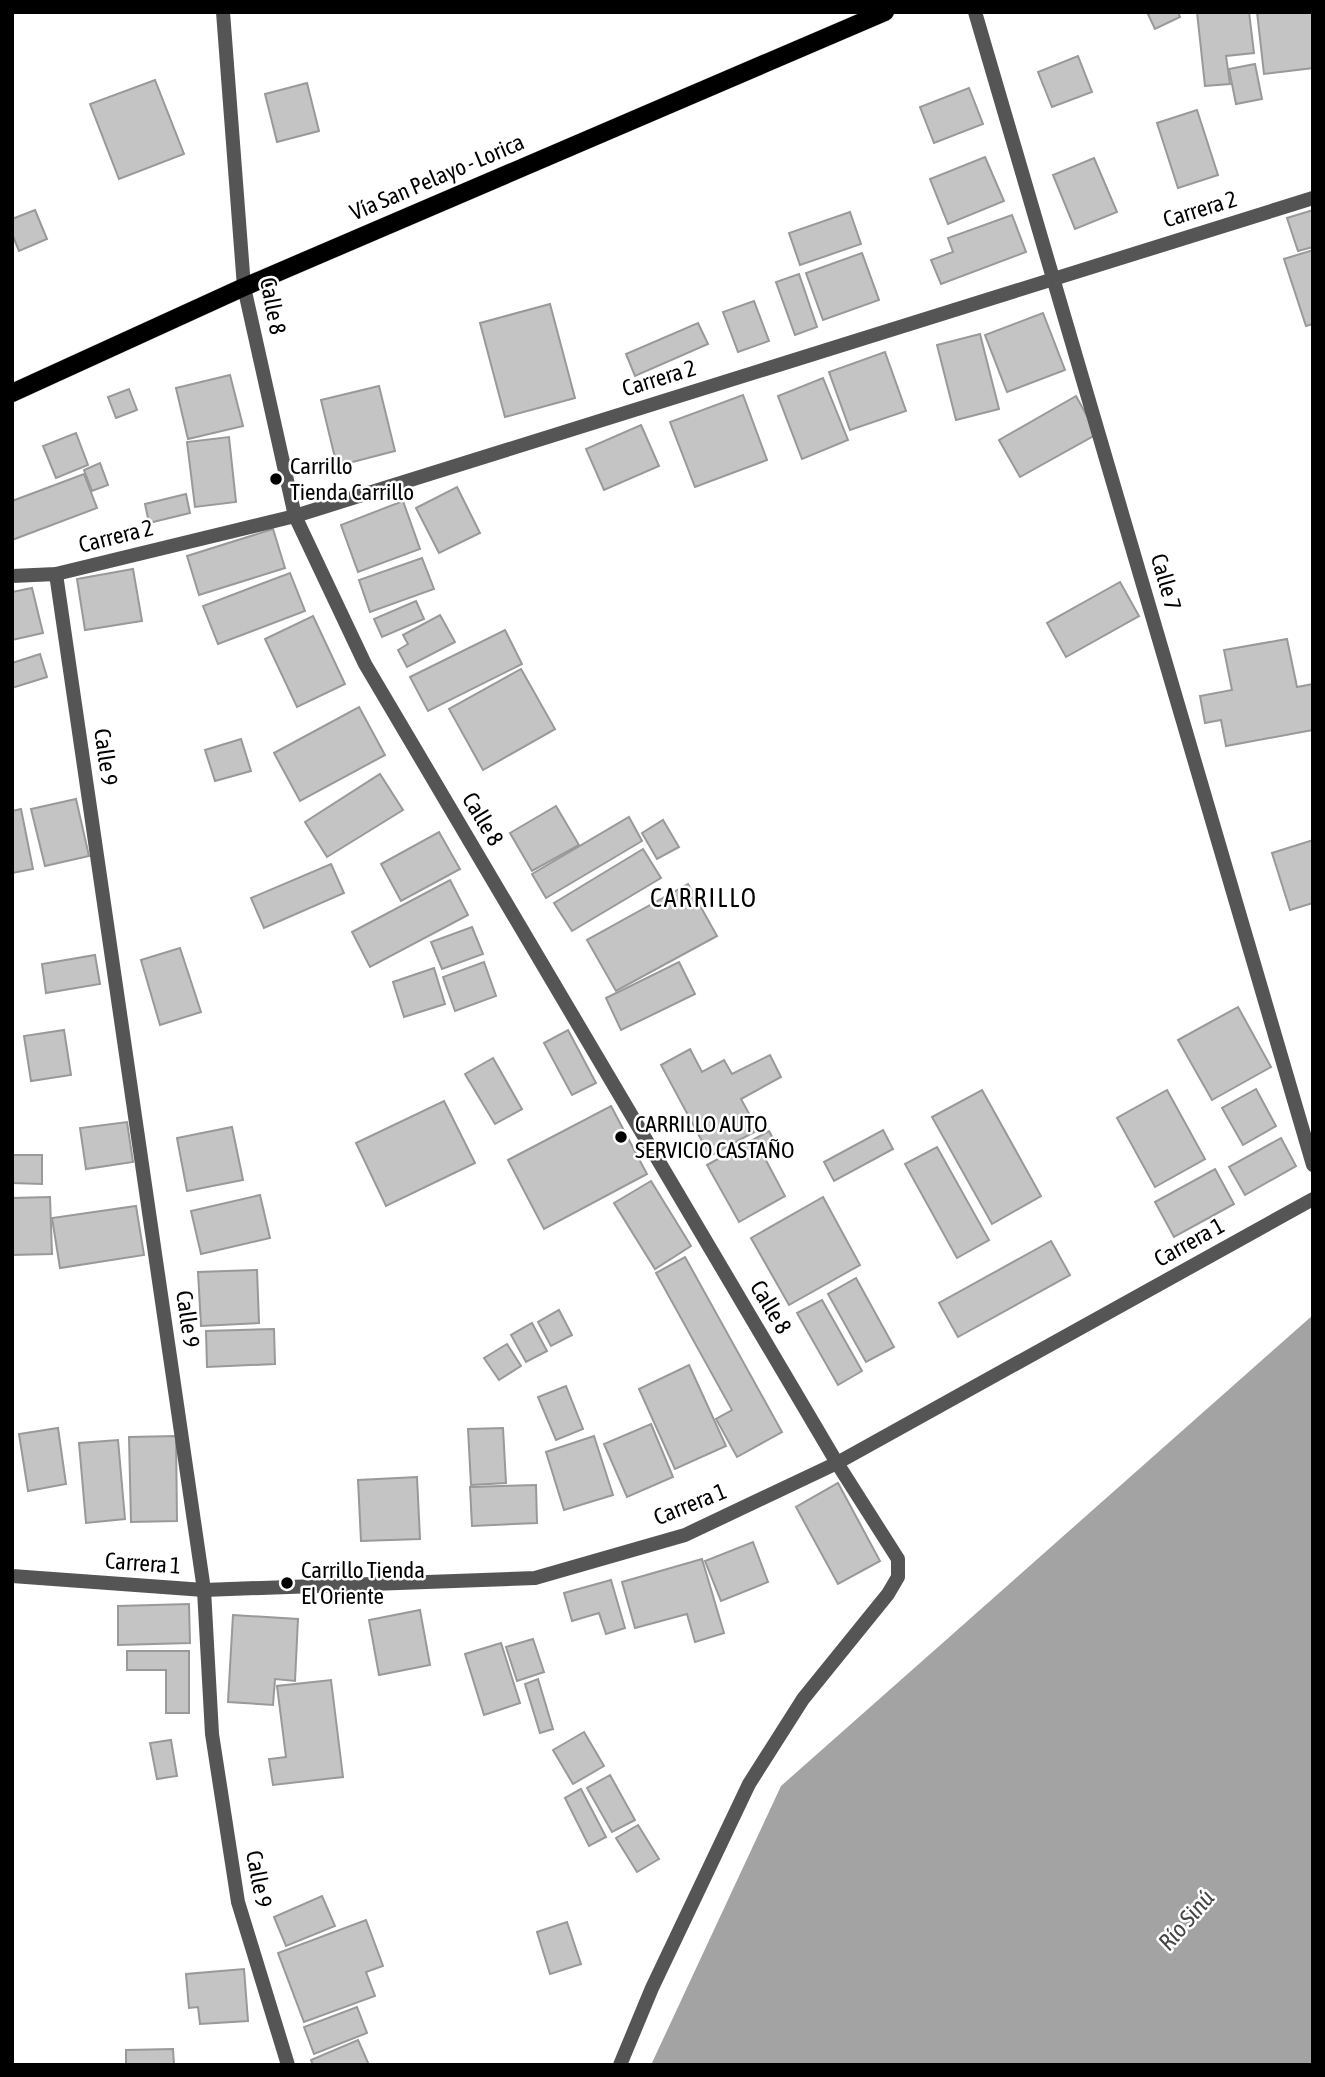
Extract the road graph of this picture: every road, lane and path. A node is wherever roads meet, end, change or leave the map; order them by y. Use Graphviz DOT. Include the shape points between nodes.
graph roads {
  1 [pos="223,12"];
  2 [pos="885,12"];
  3 [pos="975,12"];
  4 [pos="1313,198"];
  5 [pos="1053,278"];
  6 [pos="244,287"];
  7 [pos="12,393"];
  8 [pos="295,516"];
  9 [pos="56,574"];
  10 [pos="12,576"];
  11 [pos="1313,1165"];
  12 [pos="1313,1199"];
  13 [pos="838,1463"];
  14 [pos="12,1576"];
  15 [pos="204,1590"];
  16 [pos="288,2065"];
  17 [pos="620,2065"];
  1 -- 6 [label="street, Calle 8"];
  2 -- 6 [label="main road, Vía San Pelayo - Lorica"];
  3 -- 5 [label="street, Calle 7"];
  4 -- 5 [label="street, Carrera 2"];
  5 -- 8 [label="street, Carrera 2"];
  5 -- 11 [label="street, Calle 7"];
  6 -- 7 [label="main road, Vía San Pelayo - Lorica"];
  6 -- 8 [label="street, Calle 8"];
  8 -- 9 [label="street, Carrera 2"];
  8 -- 13 [label="street, Calle 8" via="365,664"];
  9 -- 10 [label="street, Carrera 2"];
  9 -- 15 [label="street, Calle 9"];
  12 -- 13 [label="street, Carrera 1"];
  13 -- 15 [label="street, Carrera 1" via="685,1535 535,1578"];
  13 -- 17 [label="street, Calle 8" via="898,1559 898,1577 803,1699 749,1784"];
  14 -- 15 [label="street, Carrera 1"];
  15 -- 16 [label="street, Calle 9" via="212,1734 238,1902"];
}
